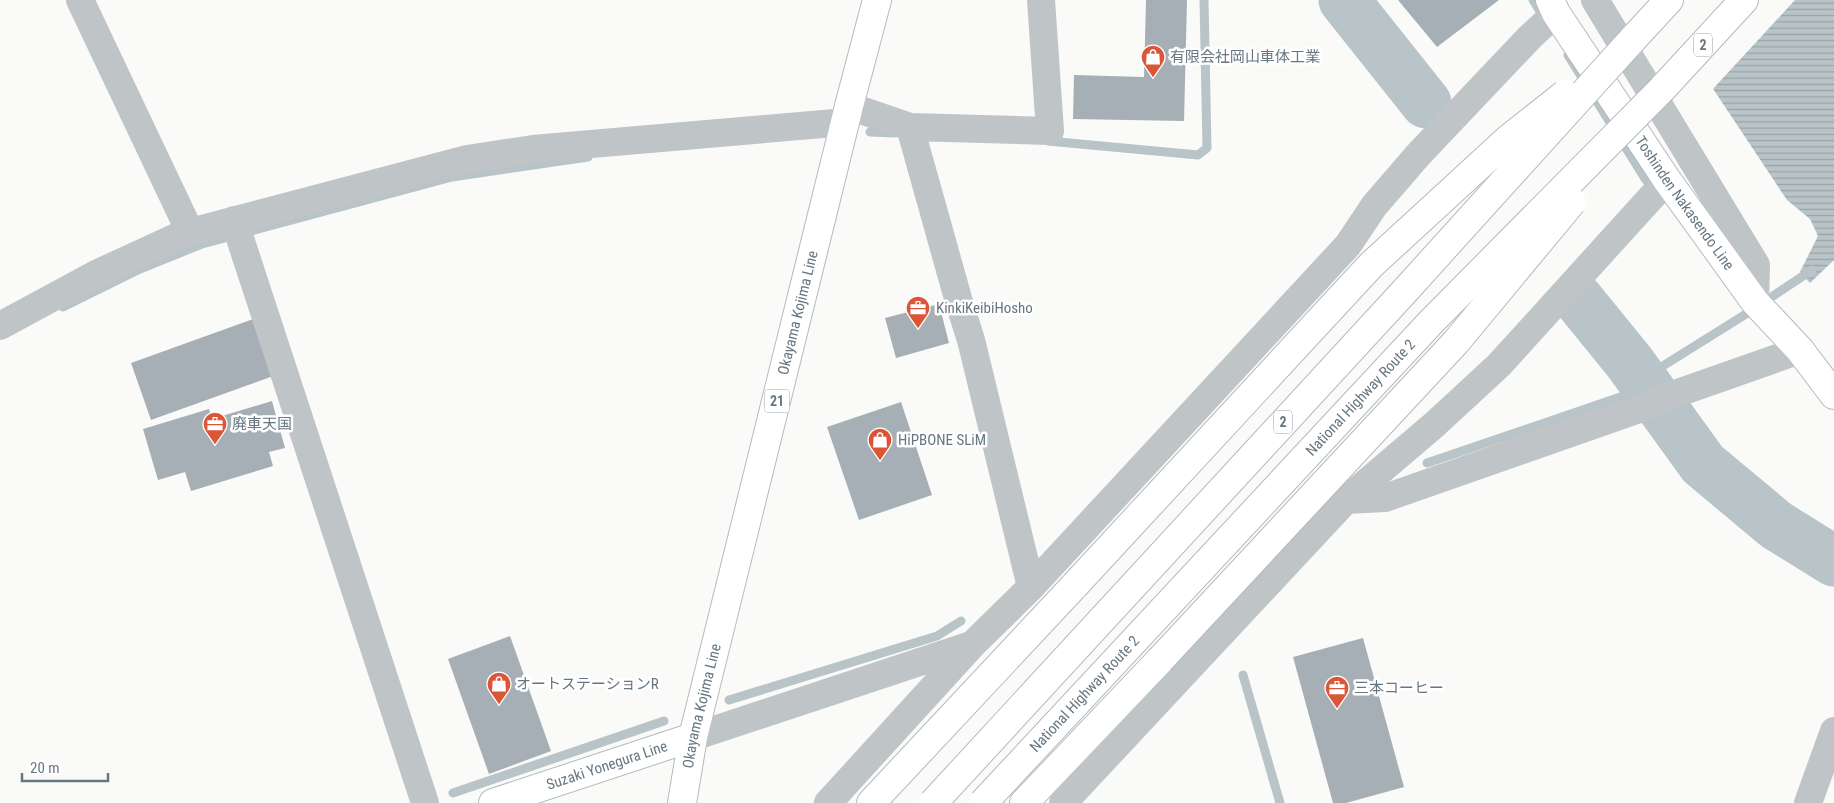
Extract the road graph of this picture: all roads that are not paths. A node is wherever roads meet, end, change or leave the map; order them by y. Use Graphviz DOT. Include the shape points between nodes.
graph roads {
  1 [pos="80,0"];
  2 [pos="878,0"];
  3 [pos="1041,0"];
  4 [pos="1595,0"];
  5 [pos="1669,0"];
  6 [pos="1744,0"];
  7 [pos="1553,7"];
  8 [pos="1632,40"];
  9 [pos="1662,90"];
  10 [pos="848,114"];
  11 [pos="912,133"];
  12 [pos="1667,180"];
  13 [pos="237,230"];
  14 [pos="190,232"];
  15 [pos="1755,302"];
  16 [pos="0,326"];
  17 [pos="1800,350"];
  18 [pos="1834,395"];
  19 [pos="1346,500"];
  20 [pos="1031,587"];
  21 [pos="972,645"];
  22 [pos="1834,731"];
  23 [pos="693,737"];
  24 [pos="425,803"];
  25 [pos="493,803"];
  26 [pos="682,803"];
  27 [pos="828,803"];
  28 [pos="871,803"];
  29 [pos="933,803"];
  30 [pos="984,803"];
  31 [pos="1024,803"];
  32 [pos="1064,803"];
  33 [pos="1808,803"];
  1 -- 14 [label="street"];
  2 -- 10 [label="main road, Okayama Kojima Line / 21"];
  3 -- 11 [label="street" via="1050,131"];
  4 -- 15 [label="street" via="1756,265"];
  5 -- 8 [label="main road, 2"];
  6 -- 9 [label="main road, National Highway Route 2 / 2"];
  7 -- 12 [label="main road, Toshinden Nakasendo Line"];
  7 -- 20 [label="street" via="1530,37 1374,206 1348,245"];
  8 -- 28 [label="main road, bridge" via="1507,140 1371,265"];
  8 -- 29 [label="main road, 2, bridge"];
  9 -- 30 [label="main road, National Highway Route 2 / 2, bridge" via="1431,322"];
  9 -- 31 [label="main road, bridge" via="1456,342"];
  10 -- 11 [label="street"];
  10 -- 13 [label="street" via="533,148 467,159"];
  10 -- 23 [label="main road, Okayama Kojima Line / 21"];
  11 -- 20 [label="street" via="971,340"];
  12 -- 15 [label="main road, Toshinden Nakasendo Line"];
  12 -- 19 [label="street" via="1499,365"];
  13 -- 14 [label="street"];
  13 -- 24 [label="street"];
  14 -- 16 [label="street" via="96,274"];
  15 -- 17 [label="main road, Toshinden Nakasendo Line"];
  17 -- 18 [label="main road, Toshinden Nakasendo Line"];
  17 -- 19 [label="street" via="1385,498"];
  19 -- 32 [label="street"];
  20 -- 21 [label="street"];
  21 -- 23 [label="street"];
  21 -- 27 [label="street"];
  22 -- 33 [label="street"];
  23 -- 25 [label="main road, Suzaki Yonegura Line"];
  23 -- 26 [label="main road, Okayama Kojima Line / 21"];
}
